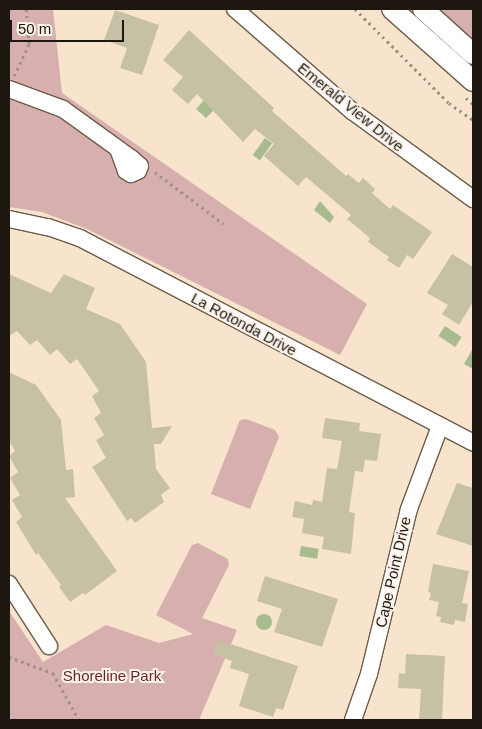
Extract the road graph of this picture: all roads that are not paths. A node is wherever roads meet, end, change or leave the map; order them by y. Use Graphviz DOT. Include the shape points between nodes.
graph roads {
  1 [pos="235,9"];
  2 [pos="392,9"];
  3 [pos="423,9"];
  4 [pos="473,54"];
  5 [pos="473,81"];
  6 [pos="10,84"];
  7 [pos="140,166"];
  8 [pos="473,199"];
  9 [pos="9,219"];
  10 [pos="440,426"];
  11 [pos="473,443"];
  12 [pos="9,584"];
  13 [pos="49,646"];
  14 [pos="353,720"];
  1 -- 8 [label="street, Emerald View Drive" via="352,111"];
  2 -- 5 [label="main road"];
  3 -- 4 [label="main road"];
  6 -- 7 [label="street" via="63,109"];
  9 -- 10 [label="street, La Rotonda Drive" via="48,226 80,238"];
  10 -- 11 [label="street, La Rotonda Drive"];
  10 -- 14 [label="street, Cape Point Drive" via="408,509 369,674"];
  12 -- 13 [label="street"];
}
